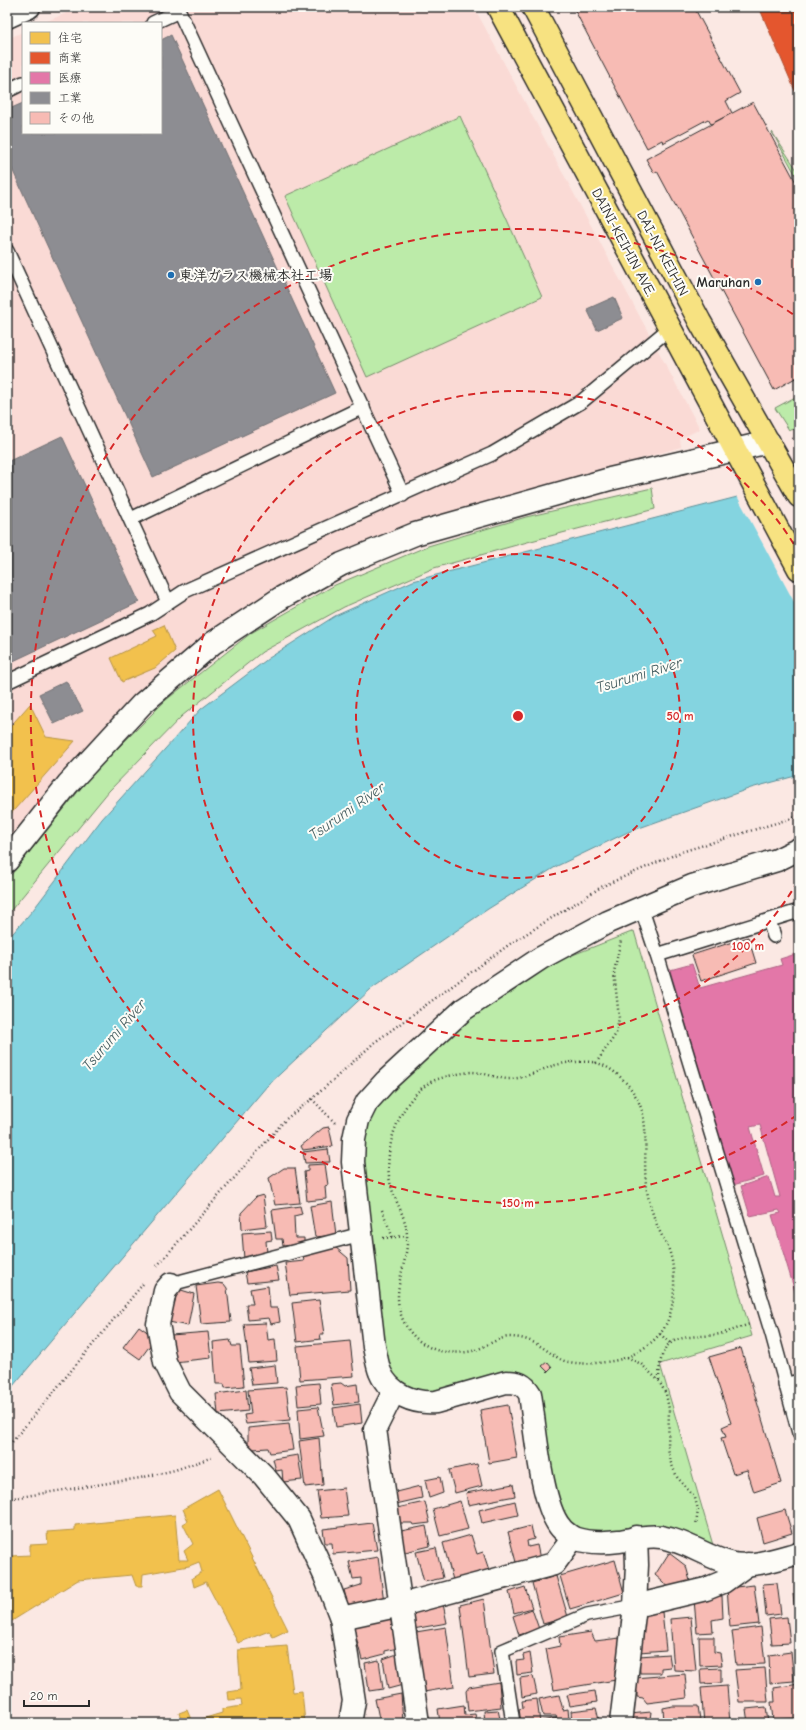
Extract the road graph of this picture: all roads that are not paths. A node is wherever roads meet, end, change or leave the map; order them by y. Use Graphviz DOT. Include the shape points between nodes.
graph roads {
  1 [pos="29,7"];
  2 [pos="498,7"];
  3 [pos="533,7"];
  4 [pos="7,17"];
  5 [pos="155,22"];
  6 [pos="22,84"];
  7 [pos="7,91"];
  8 [pos="7,251"];
  9 [pos="670,328"];
  10 [pos="363,407"];
  11 [pos="769,442"];
  12 [pos="735,451"];
  13 [pos="403,495"];
  14 [pos="799,496"];
  15 [pos="131,519"];
  16 [pos="799,569"];
  17 [pos="168,602"];
  18 [pos="7,682"];
  19 [pos="799,849"];
  20 [pos="7,861"];
  21 [pos="799,912"];
  22 [pos="643,914"];
  23 [pos="769,921"];
  24 [pos="774,936"];
  25 [pos="657,955"];
  26 [pos="361,1234"];
  27 [pos="171,1284"];
  28 [pos="799,1381"];
  29 [pos="785,1385"];
  30 [pos="394,1391"];
  31 [pos="799,1433"];
  32 [pos="636,1537"];
  33 [pos="573,1538"];
  34 [pos="799,1553"];
  35 [pos="748,1564"];
  36 [pos="402,1605"];
  37 [pos="636,1606"];
  38 [pos="341,1618"];
  39 [pos="350,1723"];
  40 [pos="418,1723"];
  41 [pos="513,1723"];
  42 [pos="621,1723"];
  1 -- 4 [label="street"];
  2 -- 9 [label="highway, DAINI-KEIHIN AVE."];
  3 -- 11 [label="highway, DAI-NI KEIHIN" via="700,322"];
  5 -- 10 [label="lane" via="179,11"];
  6 -- 7 [label="lane"];
  8 -- 15 [label="lane"];
  9 -- 12 [label="highway, DAINI-KEIHIN AVE."];
  9 -- 13 [label="lane" via="581,402 492,454"];
  10 -- 13 [label="lane"];
  10 -- 15 [label="lane"];
  11 -- 12 [label="street"];
  11 -- 14 [label="highway, DAI-NI KEIHIN"];
  12 -- 16 [label="highway, DAINI-KEIHIN AVE."];
  12 -- 20 [label="street" via="610,479 415,534 342,564 281,598 213,643 142,704 68,784"];
  13 -- 17 [label="lane" via="185,591"];
  15 -- 17 [label="lane"];
  17 -- 18 [label="lane" via="150,614"];
  19 -- 22 [label="street" via="777,860 692,886"];
  21 -- 23 [label="lane"];
  22 -- 25 [label="lane"];
  22 -- 26 [label="street" via="608,922 541,958 464,1009 386,1081 367,1102 358,1120 354,1139 353,1162"];
  23 -- 24 [label="lane"];
  23 -- 25 [label="lane"];
  25 -- 29 [label="lane" via="772,1334"];
  26 -- 27 [label="lane"];
  26 -- 30 [label="street" via="374,1347 380,1372"];
  27 -- 38 [label="street" via="165,1291 158,1324 165,1362 180,1392 264,1476 299,1519"];
  28 -- 29 [label="lane"];
  29 -- 31 [label="lane"];
  30 -- 33 [label="street" via="400,1396 426,1403 506,1382 517,1382 526,1387 530,1394 544,1487 551,1510 561,1528"];
  30 -- 36 [label="street" via="375,1429"];
  32 -- 33 [label="street" via="601,1542 585,1542"];
  32 -- 35 [label="street" via="660,1537 684,1543 731,1564"];
  32 -- 37 [label="street"];
  33 -- 36 [label="street" via="554,1564"];
  34 -- 35 [label="street"];
  35 -- 37 [label="street" via="723,1582 706,1589"];
  36 -- 38 [label="street"];
  36 -- 40 [label="street"];
  37 -- 41 [label="lane" via="587,1615 502,1650"];
  37 -- 42 [label="street"];
  38 -- 39 [label="street" via="354,1701"];
}
